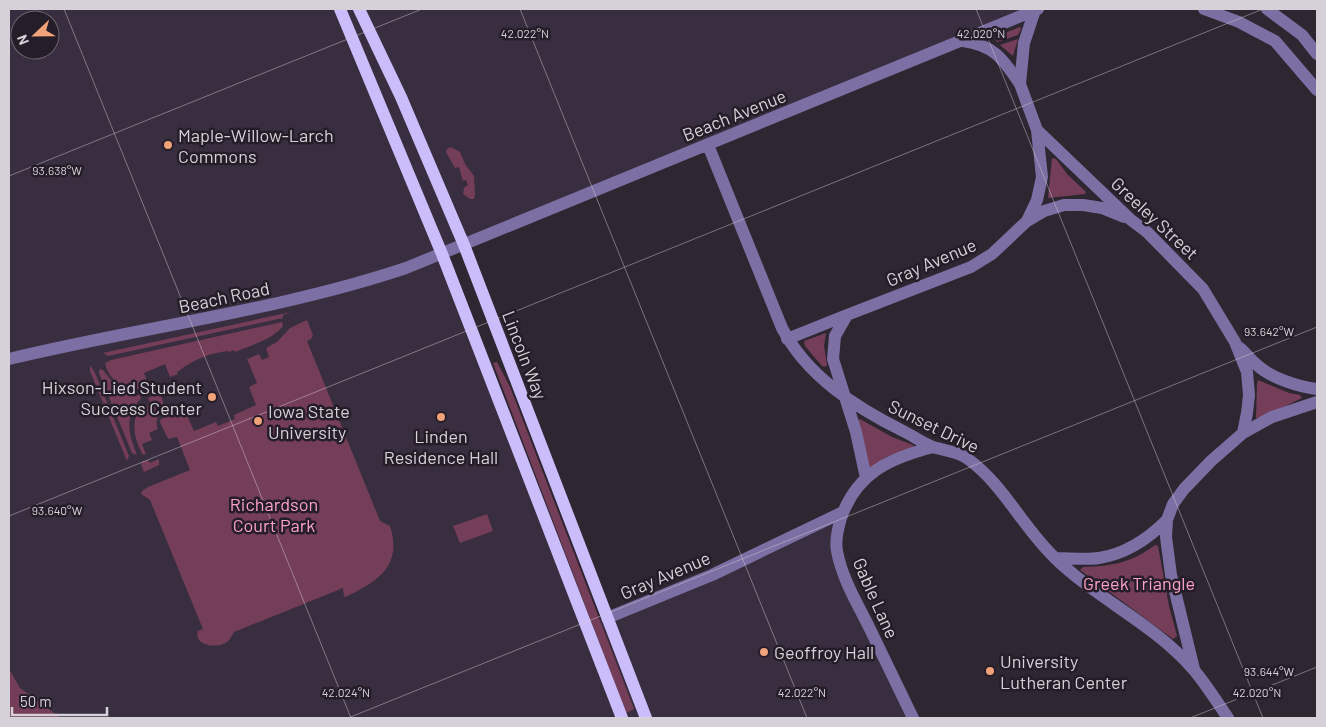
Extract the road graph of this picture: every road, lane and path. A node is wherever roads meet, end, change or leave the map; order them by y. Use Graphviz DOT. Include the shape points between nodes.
graph roads {
  1 [pos="340,9"];
  2 [pos="359,9"];
  3 [pos="1037,9"];
  4 [pos="1204,9"];
  5 [pos="1267,9"];
  6 [pos="960,41"];
  7 [pos="1317,54"];
  8 [pos="1020,84"];
  9 [pos="1317,90"];
  10 [pos="1037,130"];
  11 [pos="708,145"];
  12 [pos="1131,220"];
  13 [pos="1026,222"];
  14 [pos="464,245"];
  15 [pos="442,254"];
  16 [pos="847,315"];
  17 [pos="788,339"];
  18 [pos="1235,342"];
  19 [pos="9,359"];
  20 [pos="1317,389"];
  21 [pos="845,397"];
  22 [pos="1317,402"];
  23 [pos="1243,433"];
  24 [pos="933,447"];
  25 [pos="866,478"];
  26 [pos="843,512"];
  27 [pos="1167,520"];
  28 [pos="1055,558"];
  29 [pos="607,618"];
  30 [pos="1194,669"];
  31 [pos="622,718"];
  32 [pos="646,718"];
  33 [pos="913,718"];
  34 [pos="1228,718"];
  1 -- 15 [label="main road"];
  2 -- 14 [label="main road, Lincoln Way" via="401,97"];
  3 -- 6 [label="street, Beach Avenue"];
  3 -- 8 [label="street, Greeley Street" via="1024,43"];
  4 -- 9 [label="street" via="1239,22 1275,41"];
  5 -- 7 [label="street" via="1302,35"];
  6 -- 8 [label="street, Greeley Street" via="989,48 1008,66"];
  6 -- 11 [label="street, Beach Avenue"];
  8 -- 10 [label="street, Greeley Street"];
  10 -- 12 [label="street, Greeley Street"];
  10 -- 13 [label="street, Greeley Street" via="1042,177 1037,200"];
  11 -- 14 [label="street, Beach Avenue"];
  11 -- 17 [label="street, Sunset Drive"];
  12 -- 13 [label="street, Gray Avenue" via="1102,208 1064,205 1044,210"];
  12 -- 18 [label="street, Greeley Street" via="1203,289"];
  13 -- 16 [label="street, Gray Avenue" via="992,254 971,267"];
  14 -- 15 [label="street, Beach Avenue"];
  14 -- 29 [label="main road, Lincoln Way"];
  15 -- 19 [label="street, Beach Road" via="390,273 315,294"];
  15 -- 31 [label="main road"];
  16 -- 17 [label="street, Gray Avenue"];
  16 -- 21 [label="street" via="835,336 833,359"];
  17 -- 21 [label="street, Sunset Drive" via="821,378"];
  18 -- 20 [label="street" via="1258,367 1305,388"];
  18 -- 23 [label="street" via="1247,372 1248,413"];
  21 -- 24 [label="street, Sunset Drive" via="878,419"];
  21 -- 25 [label="street"];
  22 -- 23 [label="street" via="1272,417"];
  23 -- 27 [label="street" via="1184,488"];
  24 -- 25 [label="street, Gable Lane" via="903,455"];
  24 -- 28 [label="street, Sunset Drive" via="966,457 982,470 1030,532"];
  25 -- 26 [label="street, Gable Lane"];
  26 -- 29 [label="street, Gray Avenue" via="712,574"];
  26 -- 33 [label="street, Gable Lane" via="836,549 843,575"];
  27 -- 28 [label="street" via="1152,535 1119,553 1098,558"];
  27 -- 30 [label="street" via="1171,575"];
  28 -- 30 [label="street, Sunset Drive" via="1086,586 1164,641"];
  29 -- 32 [label="main road, Lincoln Way"];
  30 -- 34 [label="street, Sunset Drive"];
}
